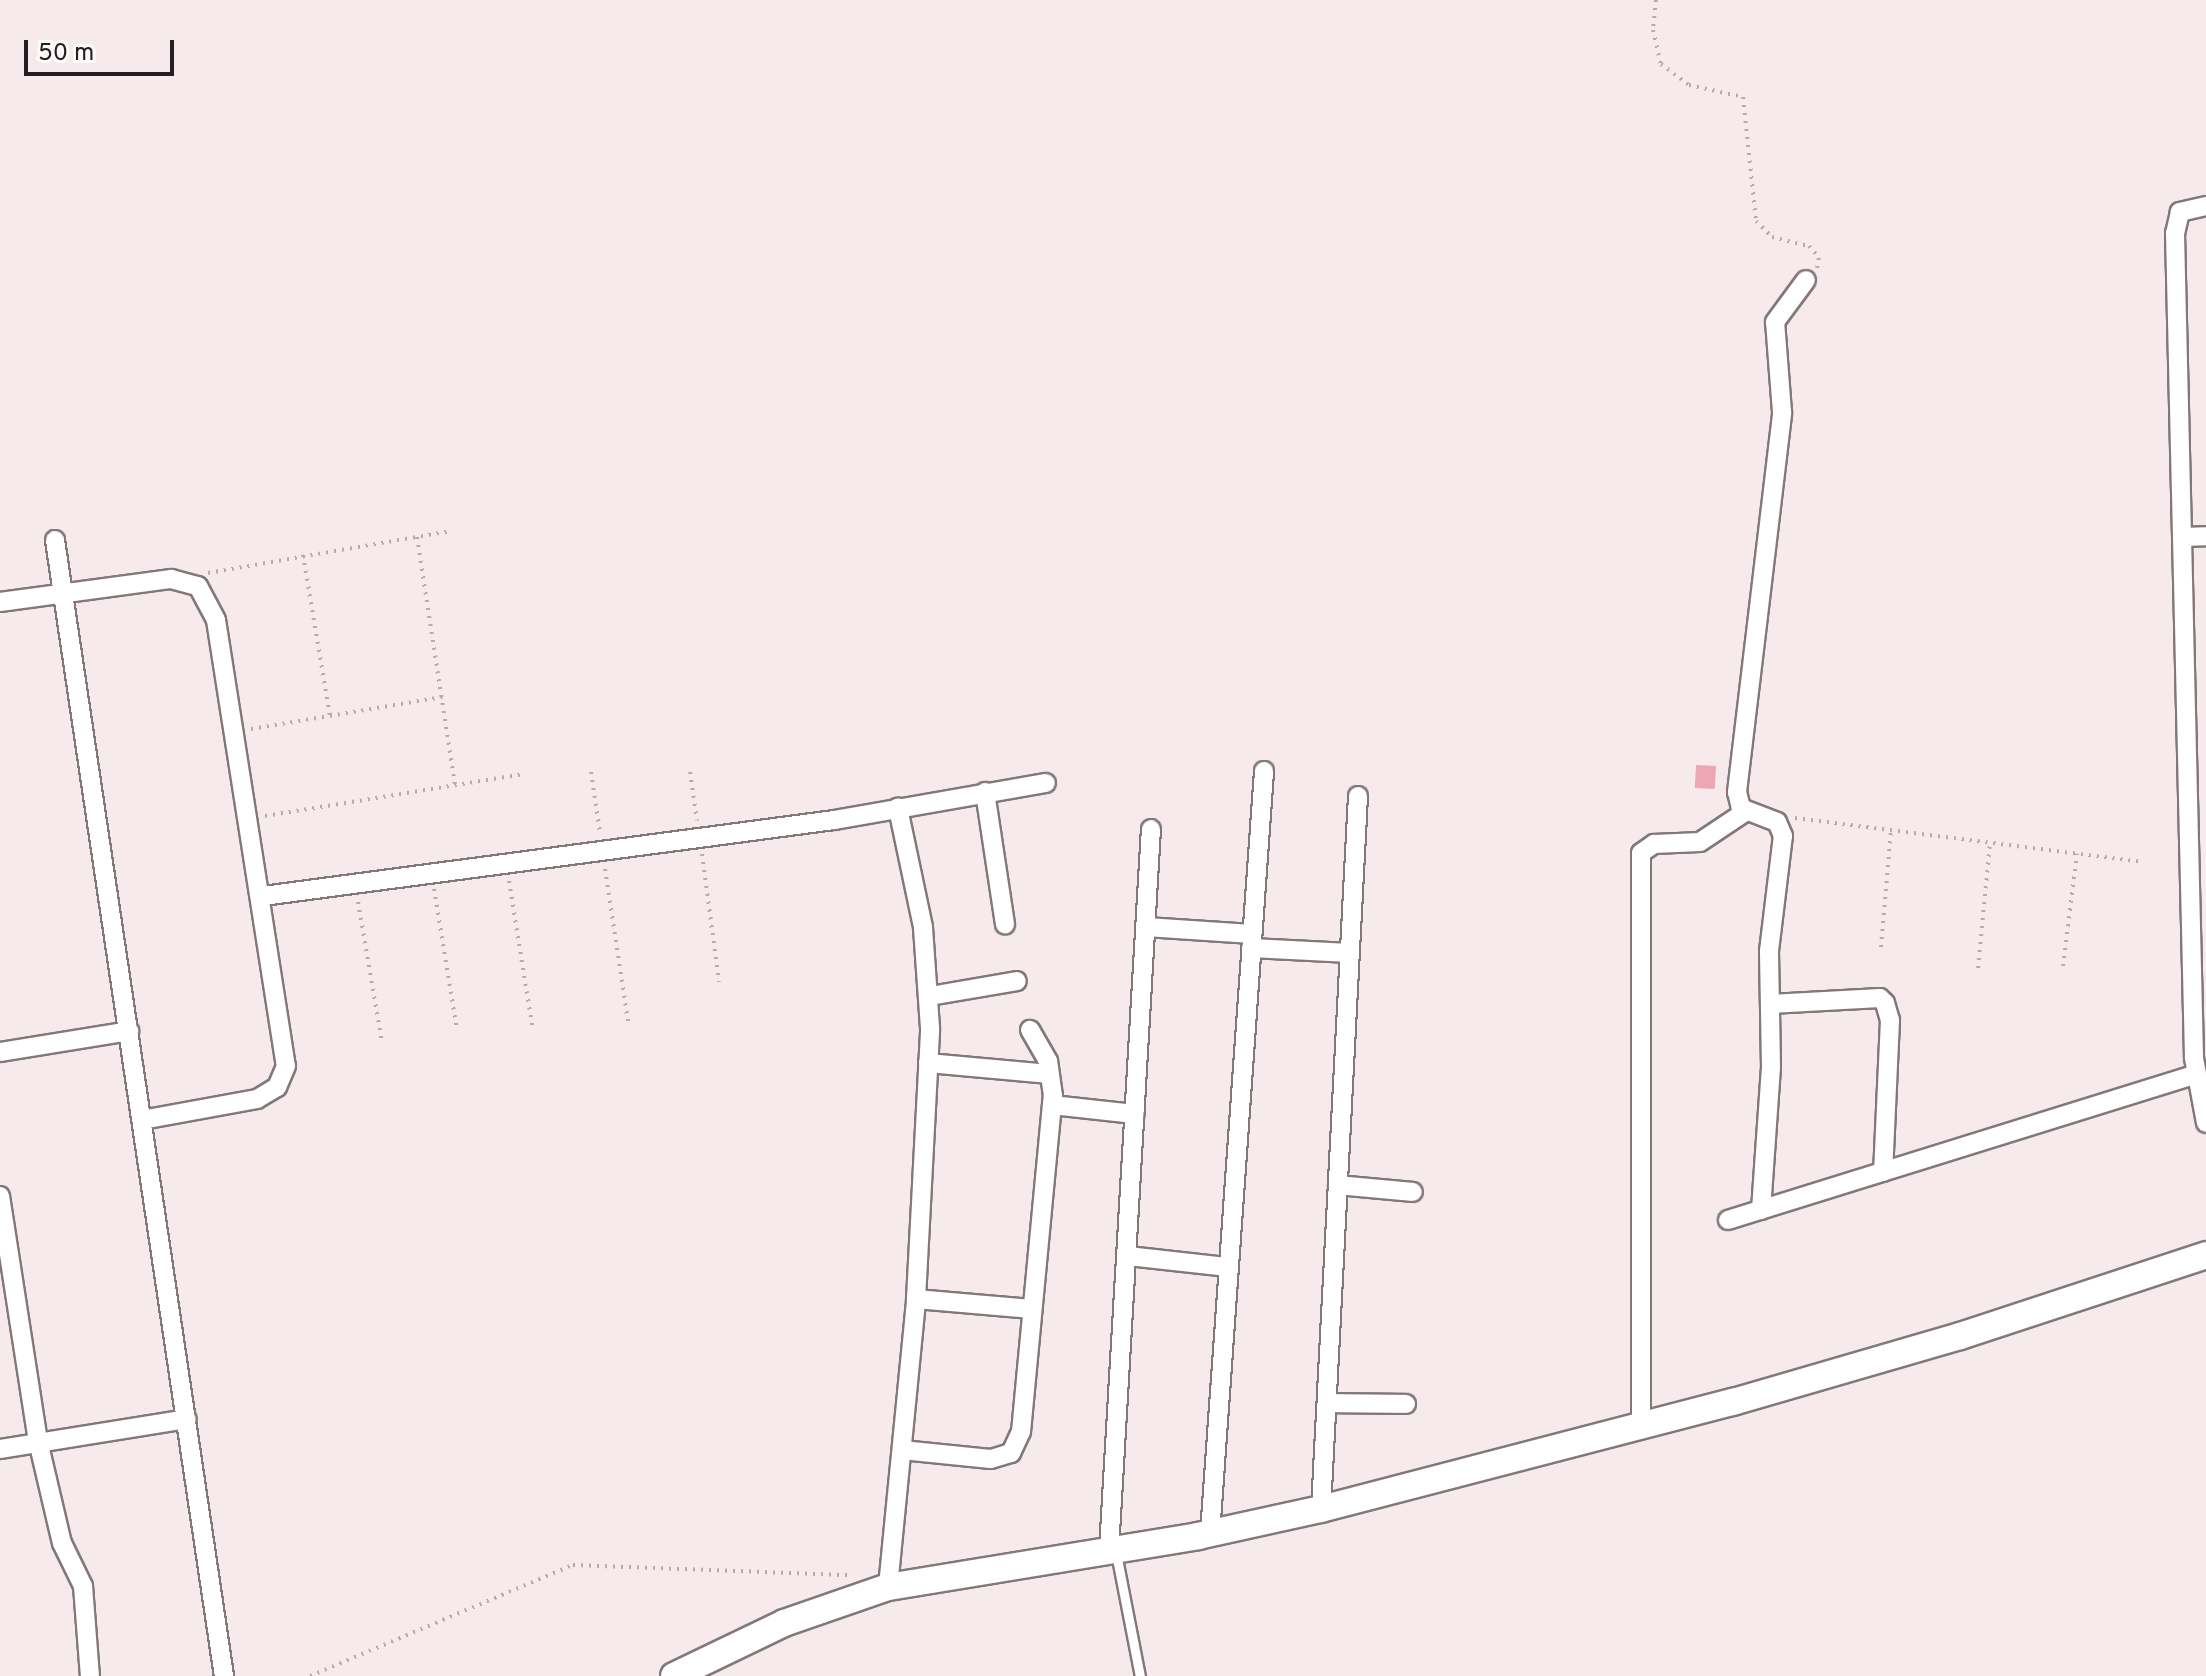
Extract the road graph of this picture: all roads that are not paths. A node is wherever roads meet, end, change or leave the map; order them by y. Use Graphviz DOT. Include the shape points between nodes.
graph roads {
  1 [pos="2206,206"];
  2 [pos="1806,280"];
  3 [pos="2206,536"];
  4 [pos="2182,537"];
  5 [pos="55,540"];
  6 [pos="63,593"];
  7 [pos="0,602"];
  8 [pos="1264,771"];
  9 [pos="1046,783"];
  10 [pos="985,792"];
  11 [pos="1358,796"];
  12 [pos="898,808"];
  13 [pos="1745,812"];
  14 [pos="1151,829"];
  15 [pos="2198,855"];
  16 [pos="263,896"];
  17 [pos="1005,925"];
  18 [pos="1146,927"];
  19 [pos="1251,941"];
  20 [pos="1350,953"];
  21 [pos="1017,981"];
  22 [pos="930,996"];
  23 [pos="1770,1004"];
  24 [pos="1030,1030"];
  25 [pos="129,1031"];
  26 [pos="0,1052"];
  27 [pos="928,1063"];
  28 [pos="1050,1074"];
  29 [pos="2197,1074"];
  30 [pos="1052,1105"];
  31 [pos="1135,1114"];
  32 [pos="142,1120"];
  33 [pos="2206,1123"];
  34 [pos="1883,1172"];
  35 [pos="1338,1185"];
  36 [pos="1413,1192"];
  37 [pos="0,1196"];
  38 [pos="1761,1210"];
  39 [pos="1728,1220"];
  40 [pos="2206,1255"];
  41 [pos="1128,1256"];
  42 [pos="1228,1267"];
  43 [pos="916,1299"];
  44 [pos="1032,1309"];
  45 [pos="1327,1403"];
  46 [pos="1406,1404"];
  47 [pos="187,1419"];
  48 [pos="1641,1428"];
  49 [pos="38,1441"];
  50 [pos="0,1449"];
  51 [pos="902,1450"];
  52 [pos="1321,1509"];
  53 [pos="1210,1534"];
  54 [pos="1112,1550"];
  55 [pos="889,1582"];
  56 [pos="90,1676"];
  57 [pos="224,1676"];
  58 [pos="674,1676"];
  59 [pos="1140,1676"];
  1 -- 4 [label="street" via="2180,212 2175,233"];
  2 -- 13 [label="street" via="1775,322 1782,412 1737,792"];
  3 -- 4 [label="street"];
  4 -- 15 [label="street"];
  5 -- 6 [label="street"];
  6 -- 7 [label="street"];
  6 -- 16 [label="street" via="181,581 198,586 209,599"];
  6 -- 25 [label="street"];
  8 -- 19 [label="street"];
  9 -- 10 [label="street"];
  10 -- 12 [label="street"];
  10 -- 17 [label="street"];
  11 -- 20 [label="street"];
  12 -- 16 [label="street"];
  12 -- 22 [label="street" via="923,927"];
  13 -- 23 [label="street" via="1777,822 1783,836 1769,951"];
  13 -- 48 [label="street" via="1700,842 1654,844 1641,853"];
  14 -- 18 [label="street"];
  15 -- 29 [label="street"];
  16 -- 32 [label="street" via="285,1049 282,1079 257,1099"];
  18 -- 19 [label="street"];
  18 -- 31 [label="street"];
  19 -- 20 [label="street"];
  19 -- 42 [label="street"];
  20 -- 35 [label="street"];
  21 -- 22 [label="street"];
  22 -- 27 [label="street"];
  23 -- 34 [label="street" via="1880,998 1885,1003 1890,1020"];
  23 -- 38 [label="street"];
  24 -- 28 [label="street"];
  25 -- 26 [label="street"];
  25 -- 32 [label="street"];
  27 -- 28 [label="street"];
  27 -- 43 [label="street"];
  28 -- 30 [label="street"];
  29 -- 33 [label="street"];
  29 -- 34 [label="street"];
  30 -- 31 [label="street"];
  30 -- 44 [label="street"];
  31 -- 41 [label="street"];
  32 -- 47 [label="street"];
  34 -- 38 [label="street"];
  35 -- 36 [label="street"];
  35 -- 45 [label="street"];
  37 -- 49 [label="street"];
  38 -- 39 [label="street"];
  40 -- 48 [label="street" via="1960,1336"];
  41 -- 42 [label="street"];
  41 -- 54 [label="street"];
  42 -- 53 [label="street"];
  43 -- 44 [label="street"];
  43 -- 51 [label="street"];
  44 -- 51 [label="street" via="1021,1432 1011,1453 991,1459"];
  45 -- 46 [label="street"];
  45 -- 52 [label="street"];
  47 -- 49 [label="street"];
  47 -- 57 [label="street"];
  48 -- 52 [label="street"];
  49 -- 50 [label="street"];
  49 -- 56 [label="street" via="57,1527 83,1586"];
  51 -- 55 [label="street"];
  52 -- 53 [label="street"];
  53 -- 54 [label="street"];
  54 -- 55 [label="street"];
  54 -- 59 [label="lane"];
  55 -- 58 [label="street" via="784,1623"];
}
